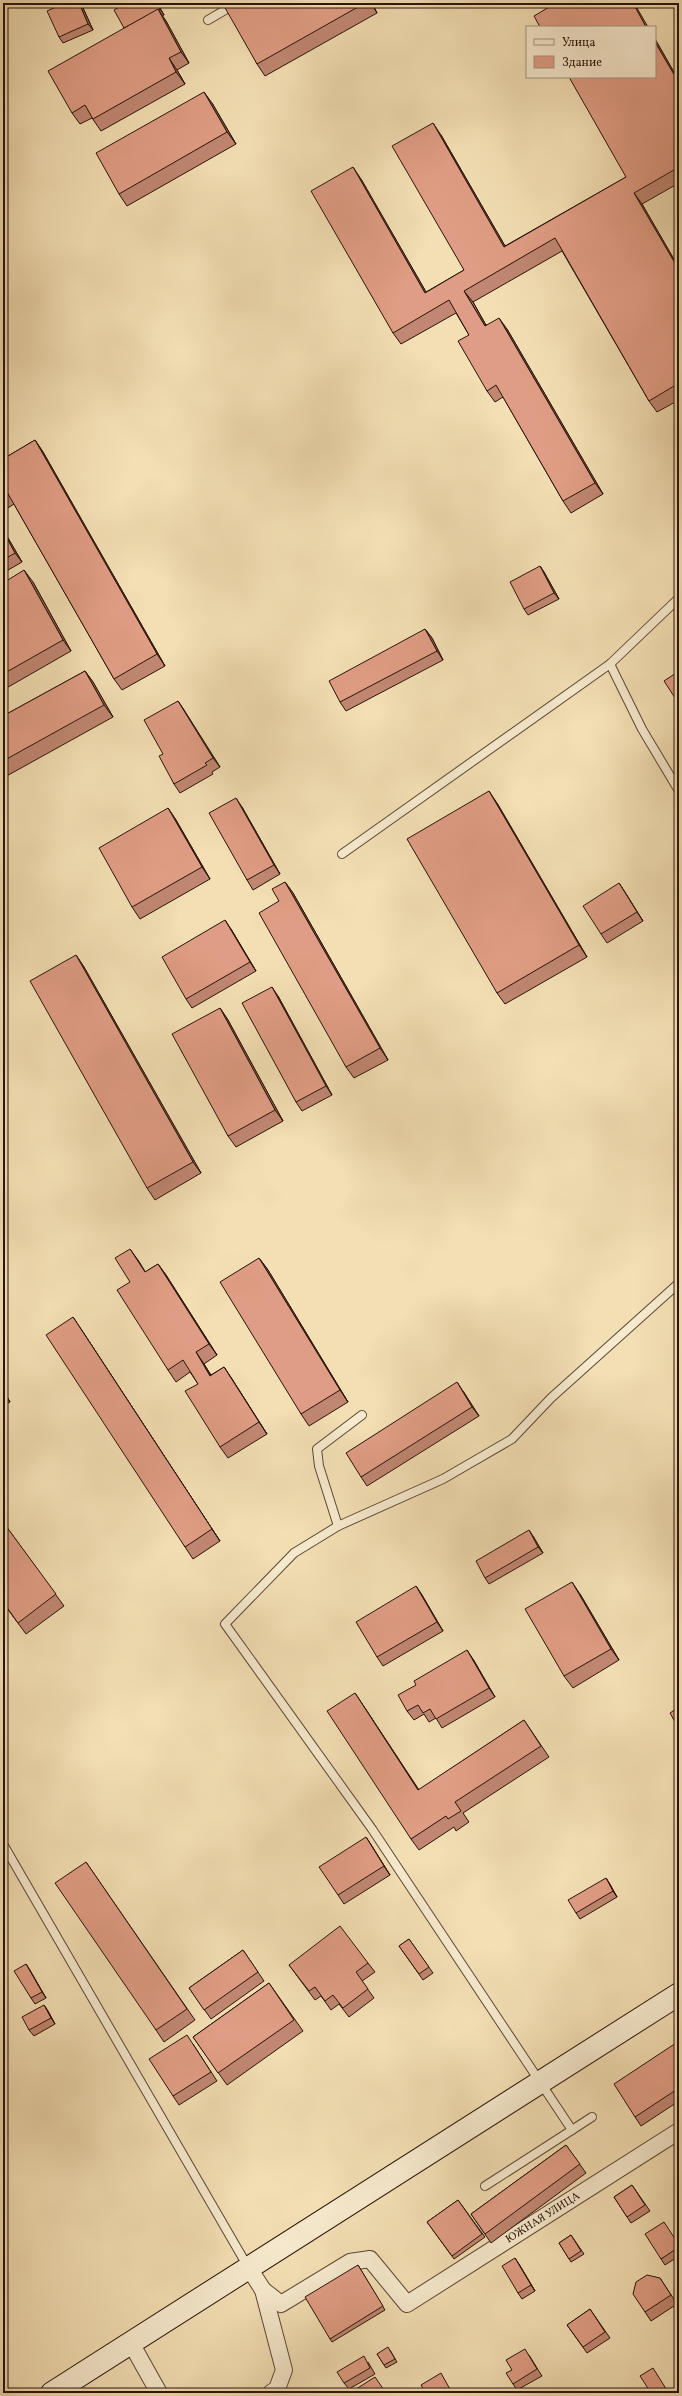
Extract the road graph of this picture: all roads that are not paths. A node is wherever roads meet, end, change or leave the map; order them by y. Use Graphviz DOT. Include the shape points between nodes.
graph roads {
  1 [pos="237,3"];
  2 [pos="208,20"];
  3 [pos="679,598"];
  4 [pos="610,664"];
  5 [pos="679,791"];
  6 [pos="342,854"];
  7 [pos="679,1283"];
  8 [pos="362,1415"];
  9 [pos="338,1526"];
  10 [pos="3,1844"];
  11 [pos="679,1994"];
  12 [pos="541,2082"];
  13 [pos="592,2117"];
  14 [pos="572,2130"];
  15 [pos="679,2131"];
  16 [pos="485,2186"];
  17 [pos="249,2268"];
  18 [pos="263,2290"];
  19 [pos="131,2343"];
  20 [pos="52,2393"];
  21 [pos="159,2393"];
  22 [pos="271,2393"];
  1 -- 2 [label="lane"];
  3 -- 4 [label="lane"];
  4 -- 5 [label="lane" via="642,729"];
  4 -- 6 [label="lane"];
  7 -- 9 [label="lane" via="551,1398 512,1439 443,1479"];
  8 -- 9 [label="lane" via="316,1448"];
  9 -- 12 [label="lane" via="294,1553 225,1624 372,1830"];
  10 -- 17 [label="lane"];
  11 -- 12 [label="main road"];
  12 -- 14 [label="lane"];
  12 -- 17 [label="main road"];
  13 -- 14 [label="lane"];
  14 -- 16 [label="lane"];
  15 -- 18 [label="street, ЮЖНАЯ УЛИЦА" via="407,2304 370,2260 350,2262 281,2304"];
  17 -- 18 [label="street"];
  17 -- 19 [label="main road"];
  18 -- 22 [label="street" via="284,2370 277,2389"];
  19 -- 20 [label="main road"];
  19 -- 21 [label="street"];
}
